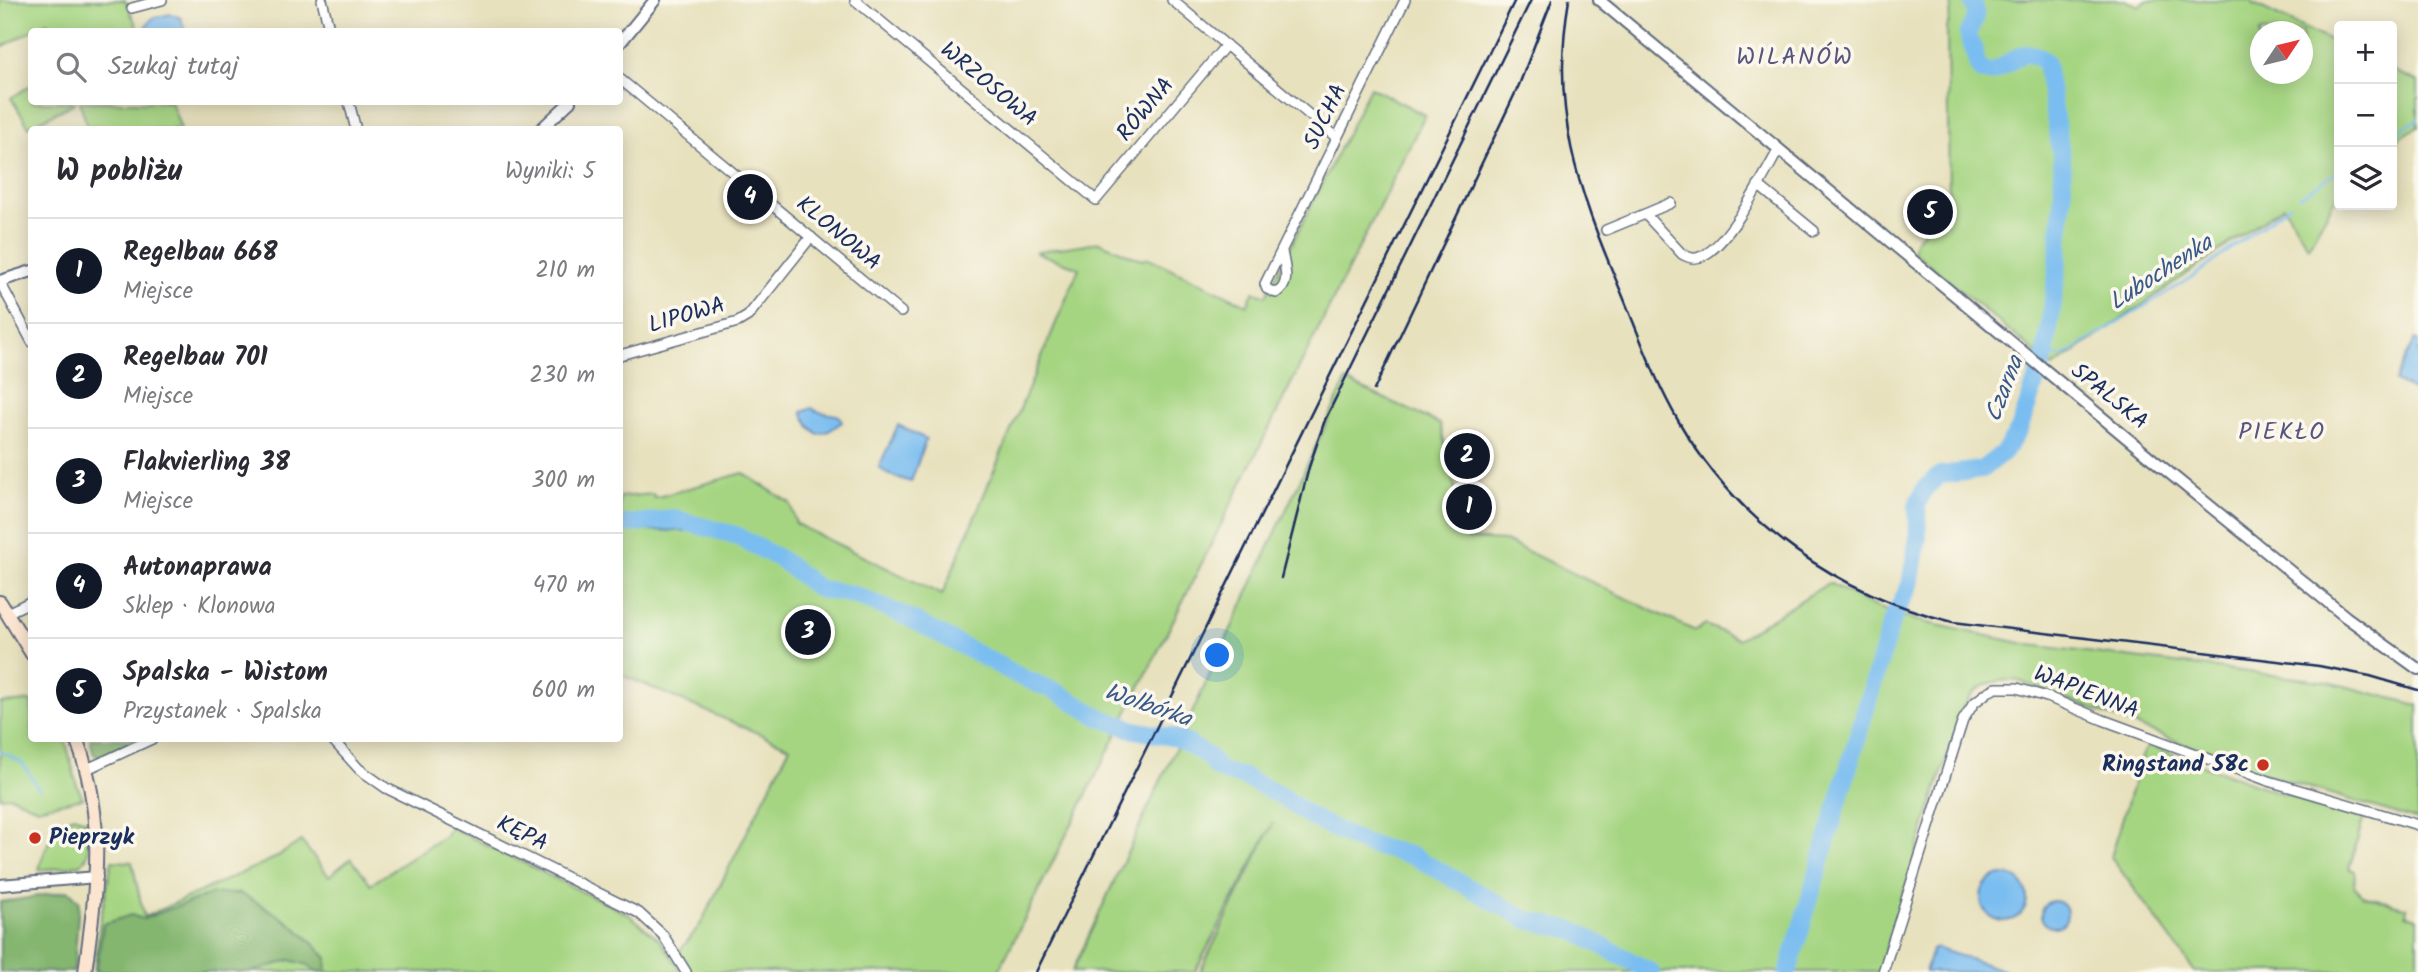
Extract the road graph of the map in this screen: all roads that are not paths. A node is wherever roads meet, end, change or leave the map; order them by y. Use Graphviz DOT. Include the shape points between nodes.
graph roads {
  1 [pos="162,0"];
  2 [pos="322,0"];
  3 [pos="655,0"];
  4 [pos="855,0"];
  5 [pos="1172,0"];
  6 [pos="1405,0"];
  7 [pos="1599,0"];
  8 [pos="132,8"];
  9 [pos="329,28"];
  10 [pos="623,39"];
  11 [pos="1226,45"];
  12 [pos="623,81"];
  13 [pos="350,105"];
  14 [pos="567,105"];
  15 [pos="355,126"];
  16 [pos="544,126"];
  17 [pos="1337,138"];
  18 [pos="1779,149"];
  19 [pos="1758,185"];
  20 [pos="1096,200"];
  21 [pos="1671,203"];
  22 [pos="1645,214"];
  23 [pos="1606,230"];
  24 [pos="1814,231"];
  25 [pos="811,237"];
  26 [pos="1282,251"];
  27 [pos="28,272"];
  28 [pos="0,282"];
  29 [pos="901,312"];
  30 [pos="28,334"];
  31 [pos="623,354"];
  32 [pos="0,601"];
  33 [pos="28,603"];
  34 [pos="7,613"];
  35 [pos="28,647"];
  36 [pos="2418,668"];
  37 [pos="77,742"];
  38 [pos="145,742"];
  39 [pos="335,742"];
  40 [pos="87,769"];
  41 [pos="2418,825"];
  42 [pos="97,877"];
  43 [pos="0,885"];
  44 [pos="85,972"];
  45 [pos="686,972"];
  46 [pos="1883,972"];
  1 -- 8 [label="street"];
  2 -- 9 [label="street"];
  3 -- 10 [label="street"];
  4 -- 20 [label="street, WRZOSOWA"];
  5 -- 11 [label="street"];
  6 -- 17 [label="street, SUCHA"];
  7 -- 18 [label="street, SPALSKA"];
  11 -- 17 [label="street"];
  11 -- 20 [label="street, RÓWNA"];
  12 -- 25 [label="street, KLONOWA"];
  13 -- 15 [label="street"];
  14 -- 16 [label="street"];
  17 -- 26 [label="street, SUCHA"];
  18 -- 19 [label="street"];
  18 -- 36 [label="street, SPALSKA" via="2346,617"];
  19 -- 22 [label="street" via="1736,221 1701,257 1682,254"];
  19 -- 24 [label="street"];
  21 -- 22 [label="street"];
  22 -- 23 [label="street"];
  25 -- 29 [label="street, KLONOWA"];
  25 -- 31 [label="street, LIPOWA" via="748,316"];
  27 -- 28 [label="street"];
  28 -- 30 [label="street"];
  32 -- 34 [label="main road"];
  33 -- 34 [label="street"];
  34 -- 35 [label="main road"];
  37 -- 40 [label="main road"];
  38 -- 40 [label="street"];
  39 -- 45 [label="street, KĘPA" via="359,769 386,788 639,913 663,934"];
  40 -- 42 [label="main road" via="98,839"];
  41 -- 46 [label="street, WAPIENNA" via="2269,781 2029,691 1996,688 1980,697 1963,720"];
  42 -- 43 [label="street"];
  42 -- 44 [label="main road"];
}
